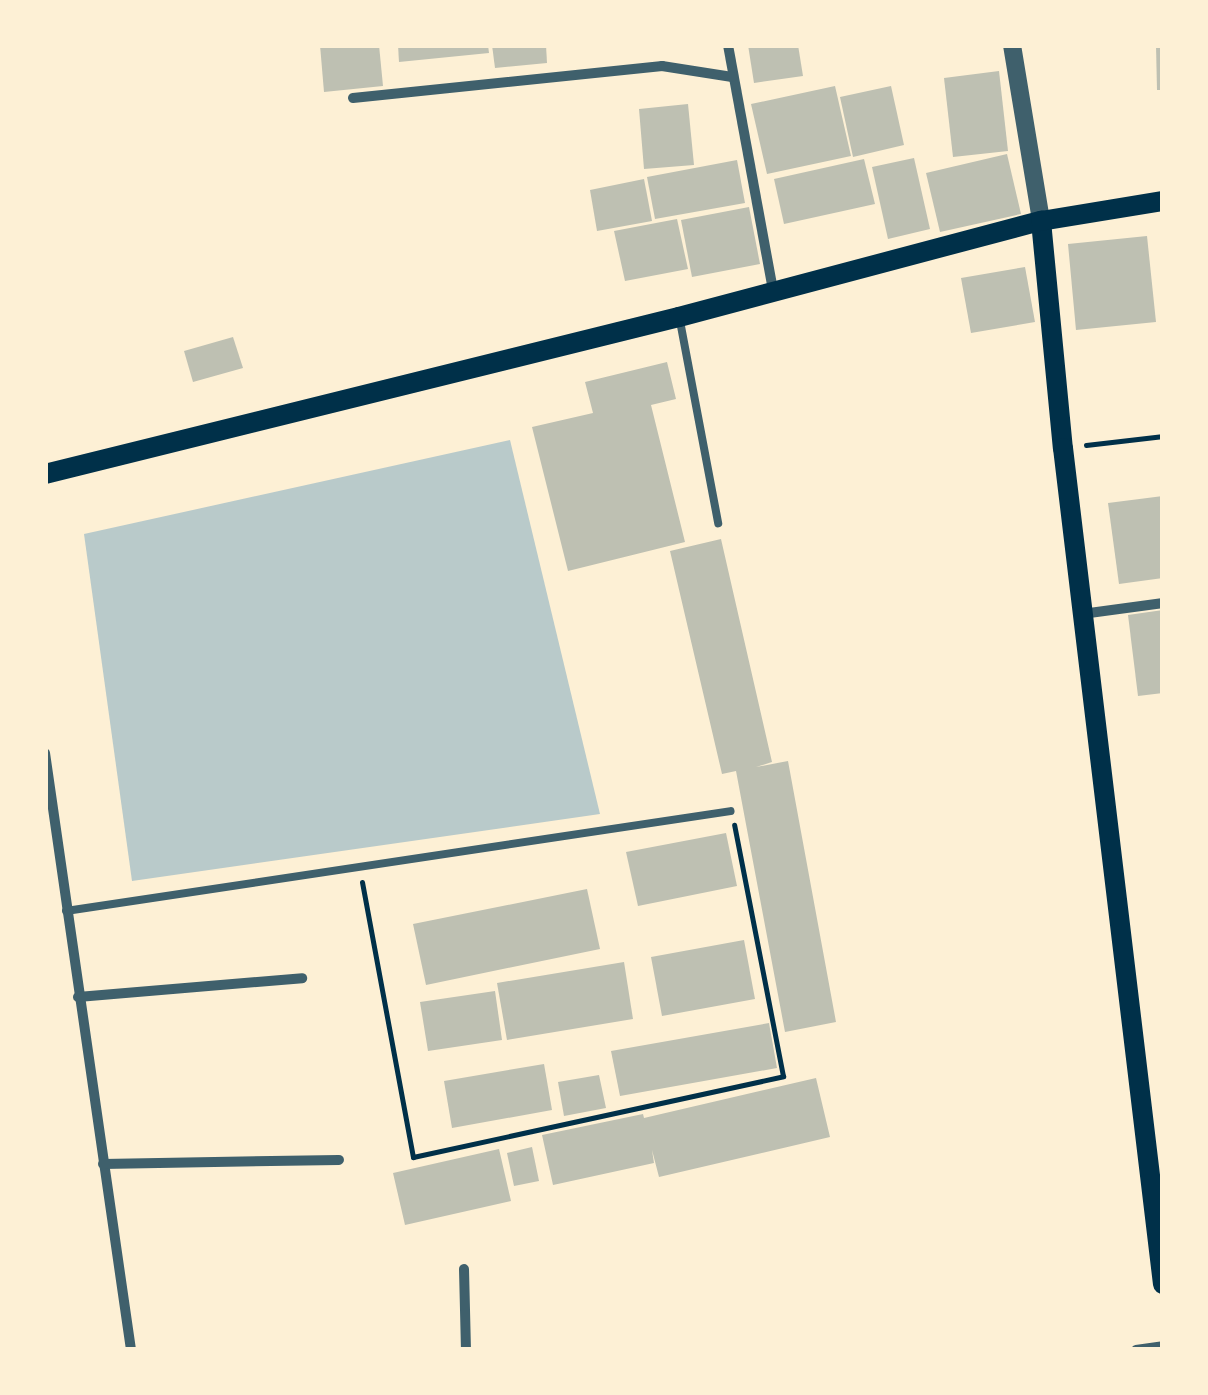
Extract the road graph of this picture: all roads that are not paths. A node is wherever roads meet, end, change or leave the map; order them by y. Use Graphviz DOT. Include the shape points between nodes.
graph roads {
  1 [pos="728,45"];
  2 [pos="1012,45"];
  3 [pos="732,77"];
  4 [pos="353,98"];
  5 [pos="1163,201"];
  6 [pos="1042,221"];
  7 [pos="773,290"];
  8 [pos="679,318"];
  9 [pos="45,474"];
  10 [pos="718,523"];
  11 [pos="1163,603"];
  12 [pos="1082,614"];
  13 [pos="45,754"];
  14 [pos="731,811"];
  15 [pos="66,911"];
  16 [pos="302,978"];
  17 [pos="78,997"];
  18 [pos="1154,1129"];
  19 [pos="339,1160"];
  20 [pos="103,1164"];
  21 [pos="464,1269"];
  22 [pos="1163,1284"];
  23 [pos="1163,1346"];
  24 [pos="131,1350"];
  25 [pos="466,1350"];
  26 [pos="1136,1350"];
  1 -- 3 [label="street"];
  2 -- 6 [label="street"];
  3 -- 4 [label="street" via="662,66"];
  3 -- 7 [label="street"];
  5 -- 6 [label="main road"];
  6 -- 7 [label="main road"];
  6 -- 12 [label="main road"];
  7 -- 8 [label="main road"];
  8 -- 9 [label="main road"];
  8 -- 10 [label="lane"];
  11 -- 12 [label="street"];
  12 -- 18 [label="main road"];
  13 -- 15 [label="street"];
  14 -- 15 [label="lane"];
  15 -- 17 [label="street"];
  16 -- 17 [label="street"];
  17 -- 20 [label="street"];
  18 -- 22 [label="main road"];
  19 -- 20 [label="street"];
  20 -- 24 [label="street"];
  21 -- 25 [label="street"];
  23 -- 26 [label="street"];
}
